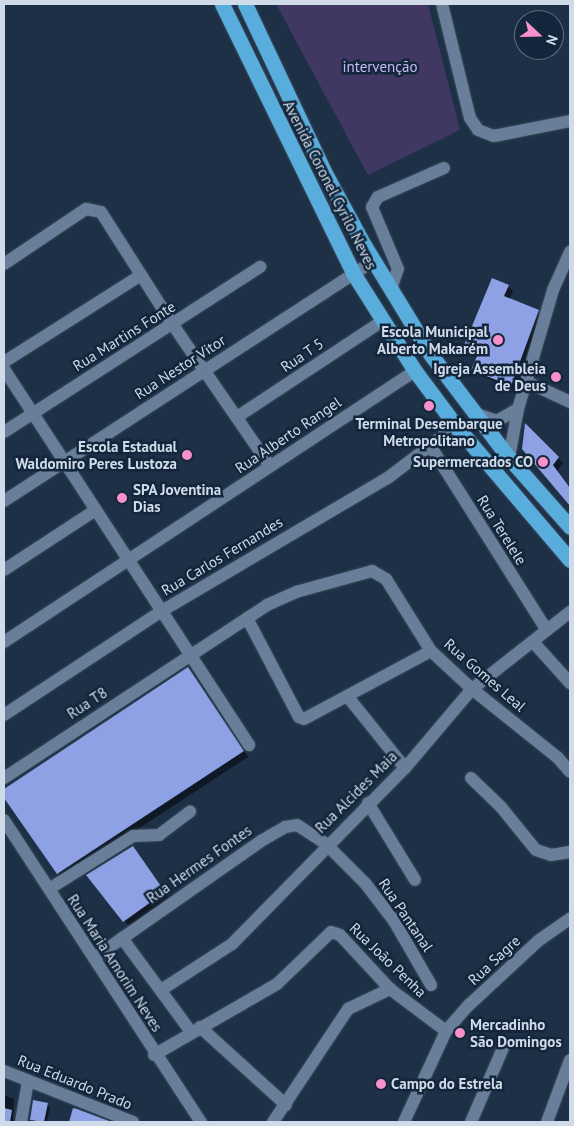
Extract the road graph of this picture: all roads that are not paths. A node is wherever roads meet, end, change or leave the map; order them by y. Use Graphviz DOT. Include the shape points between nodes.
graph roads {
  1 [pos="222,4"];
  2 [pos="245,4"];
  3 [pos="442,4"];
  4 [pos="570,121"];
  5 [pos="444,168"];
  6 [pos="570,252"];
  7 [pos="374,261"];
  8 [pos="4,264"];
  9 [pos="260,266"];
  10 [pos="353,273"];
  11 [pos="141,275"];
  12 [pos="391,289"];
  13 [pos="384,320"];
  14 [pos="173,325"];
  15 [pos="4,362"];
  16 [pos="4,369"];
  17 [pos="204,371"];
  18 [pos="415,371"];
  19 [pos="527,382"];
  20 [pos="570,402"];
  21 [pos="518,409"];
  22 [pos="32,413"];
  23 [pos="474,413"];
  24 [pos="238,417"];
  25 [pos="456,426"];
  26 [pos="4,432"];
  27 [pos="430,447"];
  28 [pos="509,458"];
  29 [pos="62,462"];
  30 [pos="270,466"];
  31 [pos="4,501"];
  32 [pos="94,510"];
  33 [pos="570,527"];
  34 [pos="570,560"];
  35 [pos="128,562"];
  36 [pos="4,570"];
  37 [pos="372,571"];
  38 [pos="160,612"];
  39 [pos="570,612"];
  40 [pos="247,618"];
  41 [pos="546,630"];
  42 [pos="4,642"];
  43 [pos="534,643"];
  44 [pos="431,651"];
  45 [pos="189,656"];
  46 [pos="570,684"];
  47 [pos="472,689"];
  48 [pos="348,697"];
  49 [pos="4,714"];
  50 [pos="249,746"];
  51 [pos="405,768"];
  52 [pos="570,772"];
  53 [pos="4,778"];
  54 [pos="471,778"];
  55 [pos="368,803"];
  56 [pos="190,812"];
  57 [pos="4,820"];
  58 [pos="326,844"];
  59 [pos="570,852"];
  60 [pos="415,880"];
  61 [pos="49,890"];
  62 [pos="570,920"];
  63 [pos="122,938"];
  64 [pos="94,958"];
  65 [pos="431,985"];
  66 [pos="390,989"];
  67 [pos="161,990"];
  68 [pos="196,1029"];
  69 [pos="446,1031"];
  70 [pos="503,1048"];
  71 [pos="154,1055"];
  72 [pos="570,1060"];
  73 [pos="4,1071"];
  74 [pos="28,1081"];
  75 [pos="286,1105"];
  76 [pos="21,1122"];
  77 [pos="133,1122"];
  78 [pos="201,1122"];
  79 [pos="274,1122"];
  80 [pos="404,1122"];
  81 [pos="471,1122"];
  82 [pos="548,1122"];
  1 -- 10 [label="highway, Avenida Coronel Cyrilo Neves"];
  2 -- 7 [label="highway, Avenida Coronel Cyrilo Neves" via="326,175"];
  3 -- 4 [label="street" via="470,118 478,130 494,136"];
  5 -- 12 [label="street" via="378,197 372,207 398,269"];
  6 -- 19 [label="street" via="553,290"];
  7 -- 10 [label="street, Rua Nestor Vitor"];
  7 -- 12 [label="highway, Avenida Coronel Cyrilo Neves"];
  8 -- 11 [label="street" via="92,208 106,217"];
  9 -- 14 [label="street, Rua Martins Fonte"];
  10 -- 13 [label="highway, Avenida Coronel Cyrilo Neves"];
  10 -- 17 [label="street, Rua Nestor Vitor"];
  11 -- 14 [label="street"];
  11 -- 15 [label="street"];
  12 -- 23 [label="highway, Avenida Coronel Cyrilo Neves" via="431,355"];
  13 -- 18 [label="highway, Avenida Coronel Cyrilo Neves"];
  13 -- 24 [label="street, Rua T 5"];
  14 -- 17 [label="street"];
  14 -- 22 [label="street, Rua Martins Fonte"];
  16 -- 22 [label="street"];
  17 -- 24 [label="street"];
  17 -- 29 [label="street, Rua Nestor Vitor"];
  18 -- 25 [label="highway, Avenida Coronel Cyrilo Neves"];
  18 -- 30 [label="street, Rua Alberto Rangel"];
  19 -- 20 [label="street"];
  19 -- 21 [label="street"];
  21 -- 23 [label="street" via="497,421"];
  21 -- 28 [label="street"];
  22 -- 26 [label="street, Rua Martins Fonte"];
  22 -- 29 [label="street"];
  23 -- 28 [label="highway, Avenida Coronel Cyrilo Neves"];
  24 -- 30 [label="street"];
  25 -- 27 [label="street, Rua Carlos Fernandes"];
  25 -- 34 [label="highway, Avenida Coronel Cyrilo Neves"];
  27 -- 38 [label="street, Rua Carlos Fernandes" via="389,477"];
  27 -- 41 [label="street, Rua Terelele"];
  28 -- 33 [label="highway, Avenida Coronel Cyrilo Neves"];
  29 -- 31 [label="street, Rua Nestor Vitor"];
  29 -- 32 [label="street"];
  30 -- 35 [label="street, Rua Alberto Rangel"];
  32 -- 35 [label="street"];
  32 -- 36 [label="street"];
  35 -- 38 [label="street"];
  35 -- 42 [label="street, Rua Alberto Rangel"];
  37 -- 40 [label="street, Rua T8" via="282,597"];
  37 -- 44 [label="street, Rua Gomes Leal" via="386,579"];
  38 -- 45 [label="street"];
  38 -- 49 [label="street, Rua Carlos Fernandes"];
  39 -- 41 [label="street, Rua Alcides Maia"];
  40 -- 45 [label="street, Rua T8"];
  40 -- 48 [label="street" via="299,717 304,720"];
  41 -- 43 [label="street, Rua Alcides Maia"];
  43 -- 46 [label="street"];
  43 -- 47 [label="street, Rua Alcides Maia"];
  44 -- 47 [label="street, Rua Gomes Leal"];
  44 -- 48 [label="street"];
  45 -- 50 [label="street"];
  45 -- 53 [label="street, Rua T8"];
  47 -- 51 [label="street, Rua Alcides Maia"];
  47 -- 52 [label="street, Rua Gomes Leal" via="558,758"];
  48 -- 51 [label="street"];
  51 -- 55 [label="street, Rua Alcides Maia"];
  54 -- 59 [label="street" via="501,807 536,850 551,855"];
  55 -- 58 [label="street, Rua Alcides Maia"];
  55 -- 60 [label="street, Rua Pantanal"];
  56 -- 61 [label="street" via="159,835 134,836"];
  57 -- 61 [label="street, Rua Maria Amorim Neves"];
  58 -- 63 [label="street, Rua Hermes Fontes" via="305,828 297,825 285,827"];
  58 -- 65 [label="street, Rua Pantanal" via="365,883 394,920"];
  58 -- 67 [label="street, Rua Alcides Maia" via="232,944"];
  61 -- 64 [label="street, Rua Maria Amorim Neves"];
  62 -- 69 [label="street, Rua Sagre" via="538,941 468,1005"];
  63 -- 64 [label="street, Rua Hermes Fontes"];
  63 -- 67 [label="street"];
  64 -- 71 [label="street, Rua Maria Amorim Neves"];
  66 -- 68 [label="street, Rua João Penha" via="340,935 331,932 278,984"];
  66 -- 69 [label="street, Rua João Penha"];
  66 -- 75 [label="street" via="348,1009 318,1050"];
  67 -- 68 [label="street"];
  68 -- 71 [label="street"];
  68 -- 75 [label="street"];
  69 -- 80 [label="street, Rua Sagre"];
  70 -- 81 [label="street"];
  71 -- 78 [label="street, Rua Maria Amorim Neves"];
  72 -- 82 [label="street"];
  73 -- 74 [label="street, Rua Eduardo Prado"];
  74 -- 76 [label="street"];
  74 -- 77 [label="street, Rua Eduardo Prado"];
  75 -- 79 [label="street"];
}
